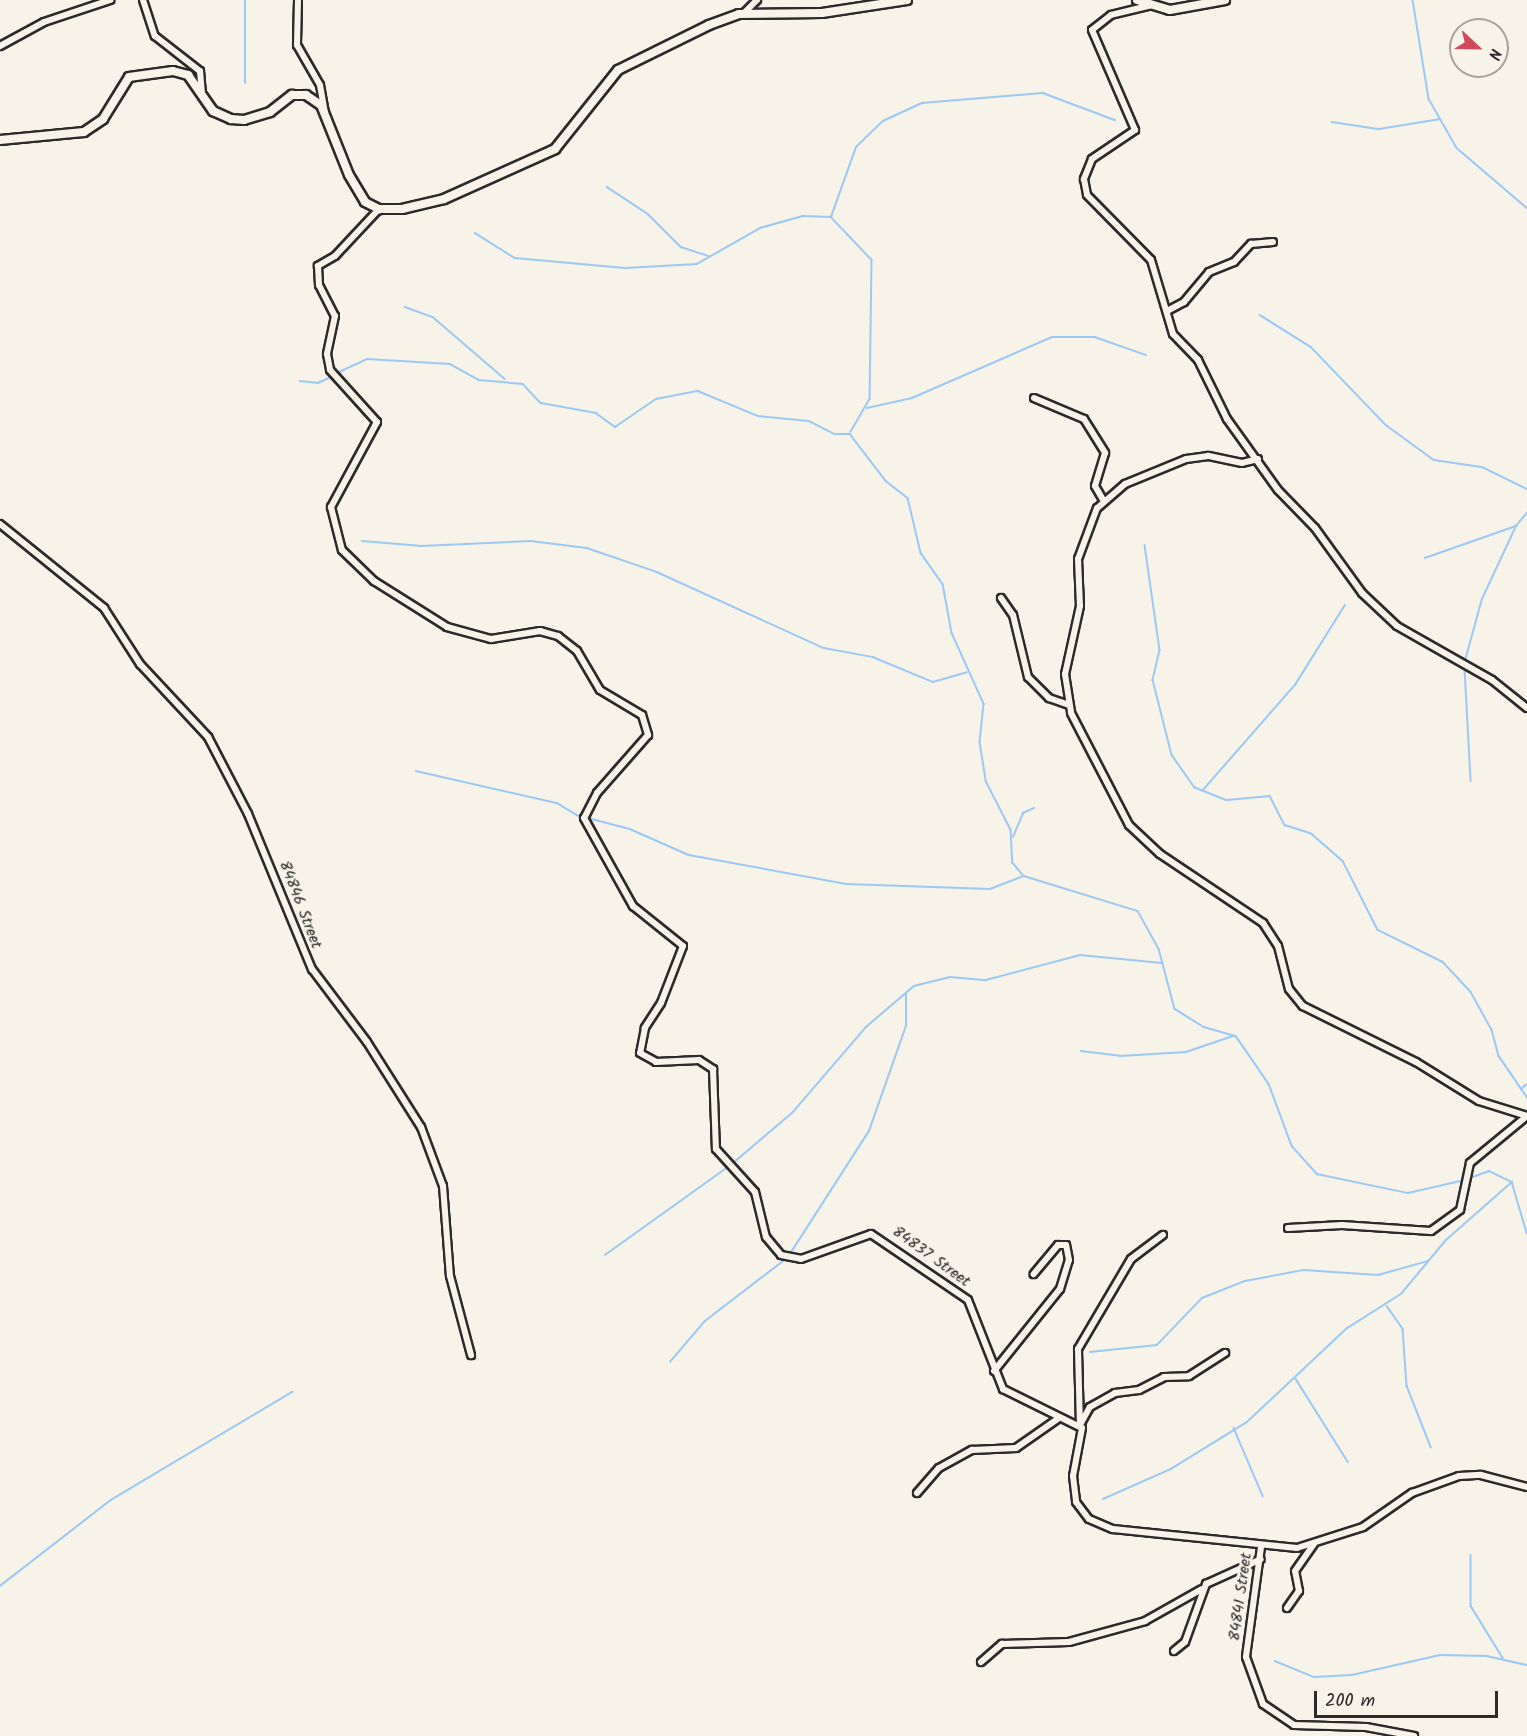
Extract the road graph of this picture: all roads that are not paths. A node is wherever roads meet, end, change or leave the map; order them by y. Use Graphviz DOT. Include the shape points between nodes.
graph roads {
  1 [pos="110,0"];
  2 [pos="143,0"];
  3 [pos="298,0"];
  4 [pos="757,0"];
  5 [pos="907,0"];
  6 [pos="1137,0"];
  7 [pos="1225,0"];
  8 [pos="1154,4"];
  9 [pos="743,14"];
  10 [pos="0,46"];
  11 [pos="202,93"];
  12 [pos="324,114"];
  13 [pos="0,140"];
  14 [pos="379,209"];
  15 [pos="1273,242"];
  16 [pos="1167,311"];
  17 [pos="1034,398"];
  18 [pos="1258,459"];
  19 [pos="1103,500"];
  20 [pos="0,524"];
  21 [pos="1001,598"];
  22 [pos="1069,705"];
  23 [pos="1527,708"];
  24 [pos="1527,1116"];
  25 [pos="1288,1228"];
  26 [pos="1163,1235"];
  27 [pos="1034,1274"];
  28 [pos="1225,1353"];
  29 [pos="471,1355"];
  30 [pos="994,1371"];
  31 [pos="1059,1418"];
  32 [pos="1081,1425"];
  33 [pos="1527,1487"];
  34 [pos="917,1493"];
  35 [pos="1314,1544"];
  36 [pos="1262,1547"];
  37 [pos="1261,1559"];
  38 [pos="1203,1590"];
  39 [pos="1287,1608"];
  40 [pos="1174,1651"];
  41 [pos="981,1662"];
  42 [pos="1414,1736"];
  1 -- 10 [label="street" via="44,22"];
  2 -- 11 [label="street" via="155,36 200,71"];
  3 -- 12 [label="street" via="297,45 320,85"];
  4 -- 9 [label="street"];
  5 -- 9 [label="street" via="822,13"];
  6 -- 8 [label="street"];
  7 -- 8 [label="street" via="1195,9"];
  8 -- 16 [label="street" via="1111,15 1092,30 1135,130 1103,148 1084,179 1094,205 1126,229 1151,260"];
  9 -- 14 [label="street" via="618,70 555,149 444,199"];
  11 -- 12 [label="street" via="213,111 231,119 270,112 292,95 306,95"];
  11 -- 13 [label="street" via="188,75 146,71 129,77 103,119 84,132"];
  12 -- 14 [label="street" via="349,175 365,202"];
  14 -- 30 [label="street, 84837 Street" via="335,256 318,266 319,285 335,316 327,354 330,370 377,422 331,507 342,550 374,581 447,627 491,639 540,631 558,636 577,651 600,690 642,715 648,726 640,747 597,793 584,818 633,906 683,946 661,1003 645,1028 640,1053 646,1059 699,1059 713,1069 716,1149 752,1187 766,1237 781,1255 793,1261 862,1235 888,1241 973,1304"];
  15 -- 16 [label="street" via="1251,244 1234,262 1209,272 1184,302"];
  16 -- 18 [label="street" via="1173,334 1198,360 1227,419"];
  17 -- 19 [label="street" via="1073,412 1089,427 1105,457 1095,486"];
  18 -- 19 [label="street" via="1242,463 1208,456 1186,459 1125,483"];
  18 -- 23 [label="street" via="1371,602 1397,626 1492,680"];
  19 -- 22 [label="street" via="1079,552 1080,606 1065,674"];
  20 -- 29 [label="street, 84846 Street" via="104,608 140,664 208,737 248,814 312,969 422,1127 443,1186 450,1276"];
  21 -- 22 [label="street" via="1012,615 1028,677 1049,698"];
  22 -- 24 [label="street" via="1129,825 1160,854 1263,923 1278,946 1289,988 1303,1006 1489,1106"];
  24 -- 25 [label="street" via="1470,1163 1461,1210 1431,1231 1342,1225"];
  26 -- 32 [label="street" via="1131,1259 1078,1349"];
  27 -- 30 [label="street" via="1058,1245 1066,1245 1069,1260 1060,1289"];
  28 -- 32 [label="street" via="1189,1376 1164,1377 1144,1388 1115,1393 1090,1407"];
  30 -- 31 [label="street, 84837 Street" via="1012,1396"];
  31 -- 32 [label="street, 84837 Street"];
  31 -- 34 [label="street" via="1016,1448 972,1450 939,1468"];
  32 -- 36 [label="street" via="1084,1438 1073,1490 1089,1519 1149,1536"];
  33 -- 35 [label="street" via="1481,1475 1459,1476 1412,1493 1372,1522"];
  35 -- 36 [label="street"];
  35 -- 39 [label="street" via="1295,1571 1299,1591"];
  36 -- 37 [label="street, 84841 Street"];
  37 -- 38 [label="street"];
  37 -- 42 [label="street, 84841 Street" via="1246,1657 1263,1704 1294,1725 1366,1727"];
  38 -- 40 [label="street" via="1185,1642"];
  38 -- 41 [label="street" via="1145,1621 1069,1642 1002,1644"];
}
